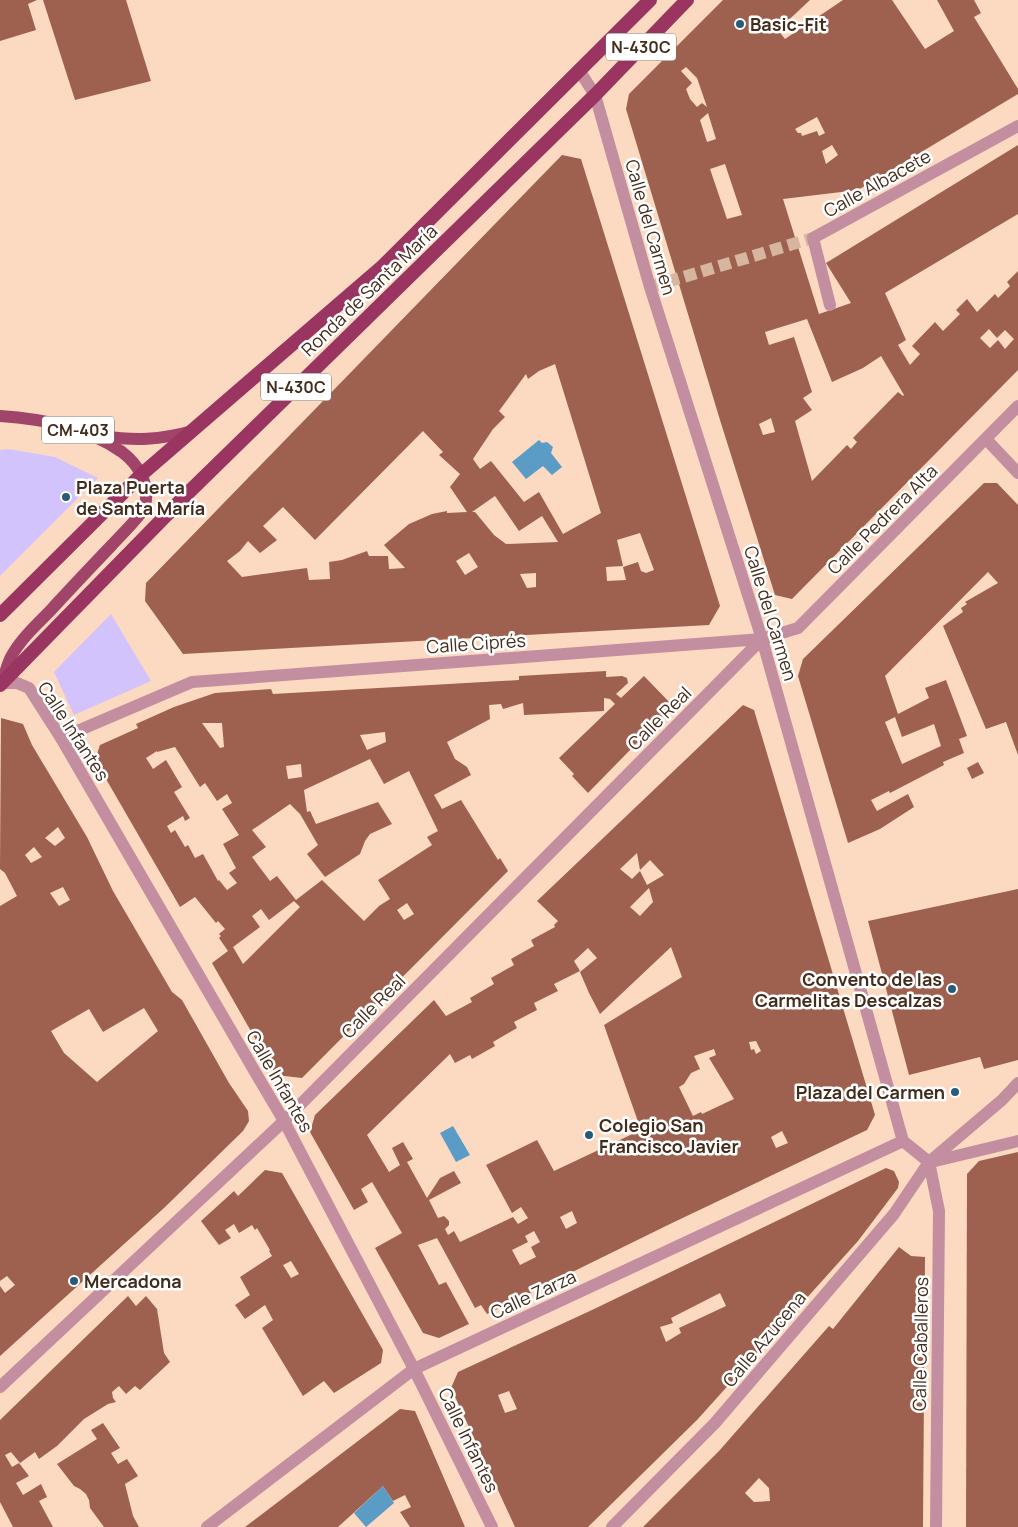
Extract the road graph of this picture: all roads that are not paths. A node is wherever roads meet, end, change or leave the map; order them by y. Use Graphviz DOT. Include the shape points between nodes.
graph roads {
  1 [pos="650,0"];
  2 [pos="687,0"];
  3 [pos="579,70"];
  4 [pos="595,95"];
  5 [pos="1018,126"];
  6 [pos="830,305"];
  7 [pos="1018,406"];
  8 [pos="0,416"];
  9 [pos="192,431"];
  10 [pos="89,434"];
  11 [pos="986,439"];
  12 [pos="1018,473"];
  13 [pos="142,474"];
  14 [pos="0,615"];
  15 [pos="762,639"];
  16 [pos="1,684"];
  17 [pos="61,738"];
  18 [pos="1018,1083"];
  19 [pos="284,1122"];
  20 [pos="1018,1140"];
  21 [pos="902,1141"];
  22 [pos="929,1162"];
  23 [pos="414,1369"];
  24 [pos="0,1387"];
  25 [pos="207,1527"];
  26 [pos="492,1527"];
  27 [pos="612,1527"];
  28 [pos="936,1527"];
  1 -- 3 [label="highway, N-430C"];
  2 -- 4 [label="highway, N-430C"];
  3 -- 4 [label="street, Calle del Carmen"];
  3 -- 9 [label="highway, Ronda de Santa María / N-430C" via="383,266"];
  4 -- 15 [label="street, Calle del Carmen" via="650,287"];
  4 -- 16 [label="highway, Ronda de Santa María / N-430C" via="189,492"];
  5 -- 6 [label="street, Calle Albacete" via="813,238"];
  7 -- 11 [label="street, Calle Pedrera Alta"];
  8 -- 10 [label="main road, CM-403" via="60,424"];
  9 -- 10 [label="main road" via="146,440"];
  9 -- 13 [label="highway, Ronda de Santa María / N-430C"];
  10 -- 13 [label="main road, CM-403" via="130,458"];
  11 -- 12 [label="street"];
  11 -- 15 [label="street, Calle Pedrera Alta" via="798,628"];
  13 -- 14 [label="highway, N-430C"];
  13 -- 16 [label="main road" via="146,491 144,508 28,634 11,657"];
  15 -- 17 [label="street, Calle Ciprés" via="192,682"];
  15 -- 19 [label="street, Calle Real"];
  15 -- 21 [label="street, Calle del Carmen"];
  16 -- 17 [label="street, Calle Infantes" via="17,683 29,688"];
  17 -- 19 [label="street, Calle Infantes"];
  18 -- 22 [label="street, Calle Azucena"];
  19 -- 23 [label="street, Calle Infantes"];
  19 -- 24 [label="street, Calle Real"];
  20 -- 22 [label="street"];
  21 -- 22 [label="street"];
  21 -- 23 [label="street, Calle Zarza"];
  22 -- 27 [label="street, Calle Azucena" via="894,1214 715,1423"];
  22 -- 28 [label="street, Calle Caballeros" via="939,1211"];
  23 -- 25 [label="street, Calle Zarza"];
  23 -- 26 [label="street, Calle Infantes"];
}
